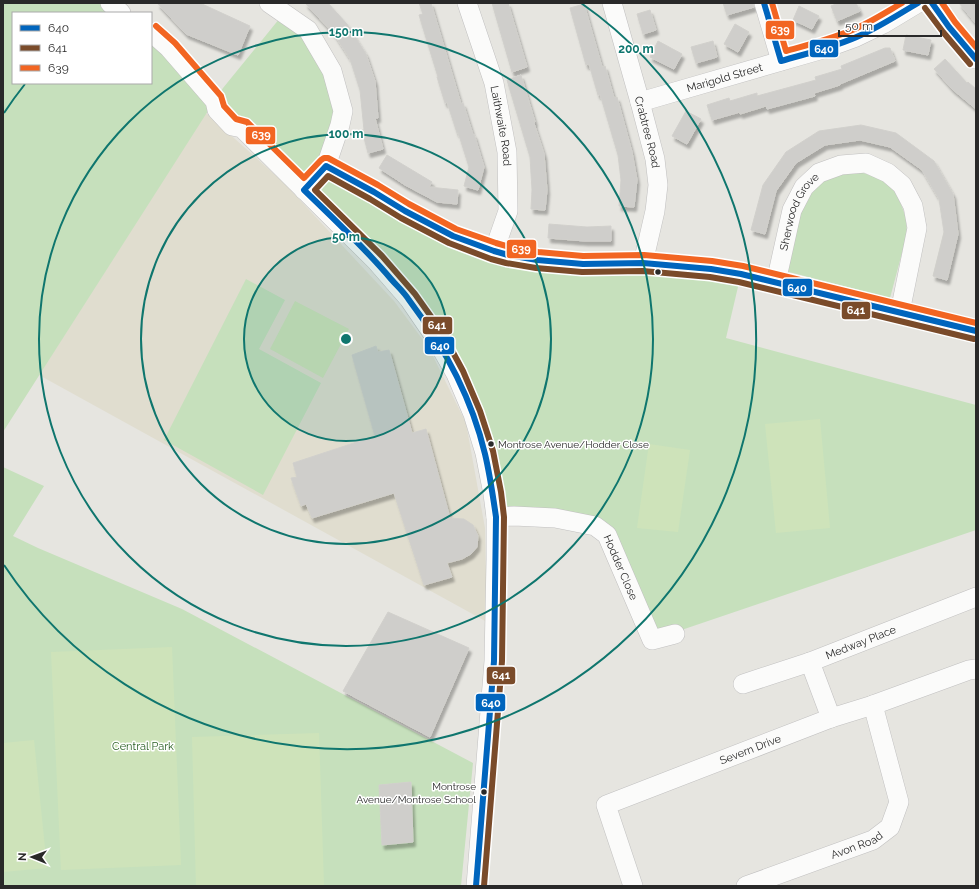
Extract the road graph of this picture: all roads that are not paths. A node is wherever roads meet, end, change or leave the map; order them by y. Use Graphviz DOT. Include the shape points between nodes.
graph roads {
  1 [pos="110,3"];
  2 [pos="126,3"];
  3 [pos="269,3"];
  4 [pos="467,3"];
  5 [pos="612,3"];
  6 [pos="764,3"];
  7 [pos="918,3"];
  8 [pos="932,3"];
  9 [pos="120,12"];
  10 [pos="135,12"];
  11 [pos="152,33"];
  12 [pos="976,59"];
  13 [pos="781,61"];
  14 [pos="640,102"];
  15 [pos="326,166"];
  16 [pos="304,190"];
  17 [pos="494,251"];
  18 [pos="643,263"];
  19 [pos="776,282"];
  20 [pos="900,312"];
  21 [pos="976,331"];
  22 [pos="496,517"];
  23 [pos="976,597"];
  24 [pos="675,634"];
  25 [pos="810,662"];
  26 [pos="976,669"];
  27 [pos="743,684"];
  28 [pos="873,705"];
  29 [pos="831,718"];
  30 [pos="476,886"];
  31 [pos="633,886"];
  32 [pos="746,886"];
  1 -- 9 [label="street"];
  2 -- 10 [label="street"];
  3 -- 15 [label="street" via="308,30 332,71 343,112"];
  4 -- 17 [label="street, Laithwaite Road" via="494,83 507,152 508,211"];
  5 -- 14 [label="street, Crabtree Road"];
  6 -- 13 [label="street"];
  7 -- 13 [label="street, Marigold Street" via="856,37 823,50"];
  8 -- 12 [label="street"];
  11 -- 16 [label="street" via="169,48 215,101 225,100 242,117 242,128"];
  13 -- 14 [label="street, Marigold Street"];
  14 -- 18 [label="street, Crabtree Road" via="655,159 658,185"];
  15 -- 16 [label="street"];
  15 -- 17 [label="street" via="453,236"];
  16 -- 22 [label="street" via="409,299 435,337 456,374 473,414 485,453"];
  17 -- 18 [label="street" via="537,260 583,264"];
  18 -- 19 [label="street" via="711,269"];
  19 -- 20 [label="street"];
  19 -- 20 [label="street, Sherwood Grove" via="792,210 804,187 819,173 841,165 866,163 888,173 897,181 913,206 917,228"];
  20 -- 21 [label="street"];
  22 -- 24 [label="street, Hodder Close" via="555,518 595,526 607,535 652,640"];
  22 -- 30 [label="street" via="494,661"];
  23 -- 25 [label="street, Medway Place"];
  25 -- 27 [label="street, Medway Place"];
  25 -- 29 [label="street"];
  26 -- 28 [label="street, Severn Drive"];
  28 -- 29 [label="street, Severn Drive"];
  28 -- 32 [label="street, Avon Road" via="899,802 890,828 873,840"];
  29 -- 31 [label="street, Severn Drive" via="606,805"];
}
